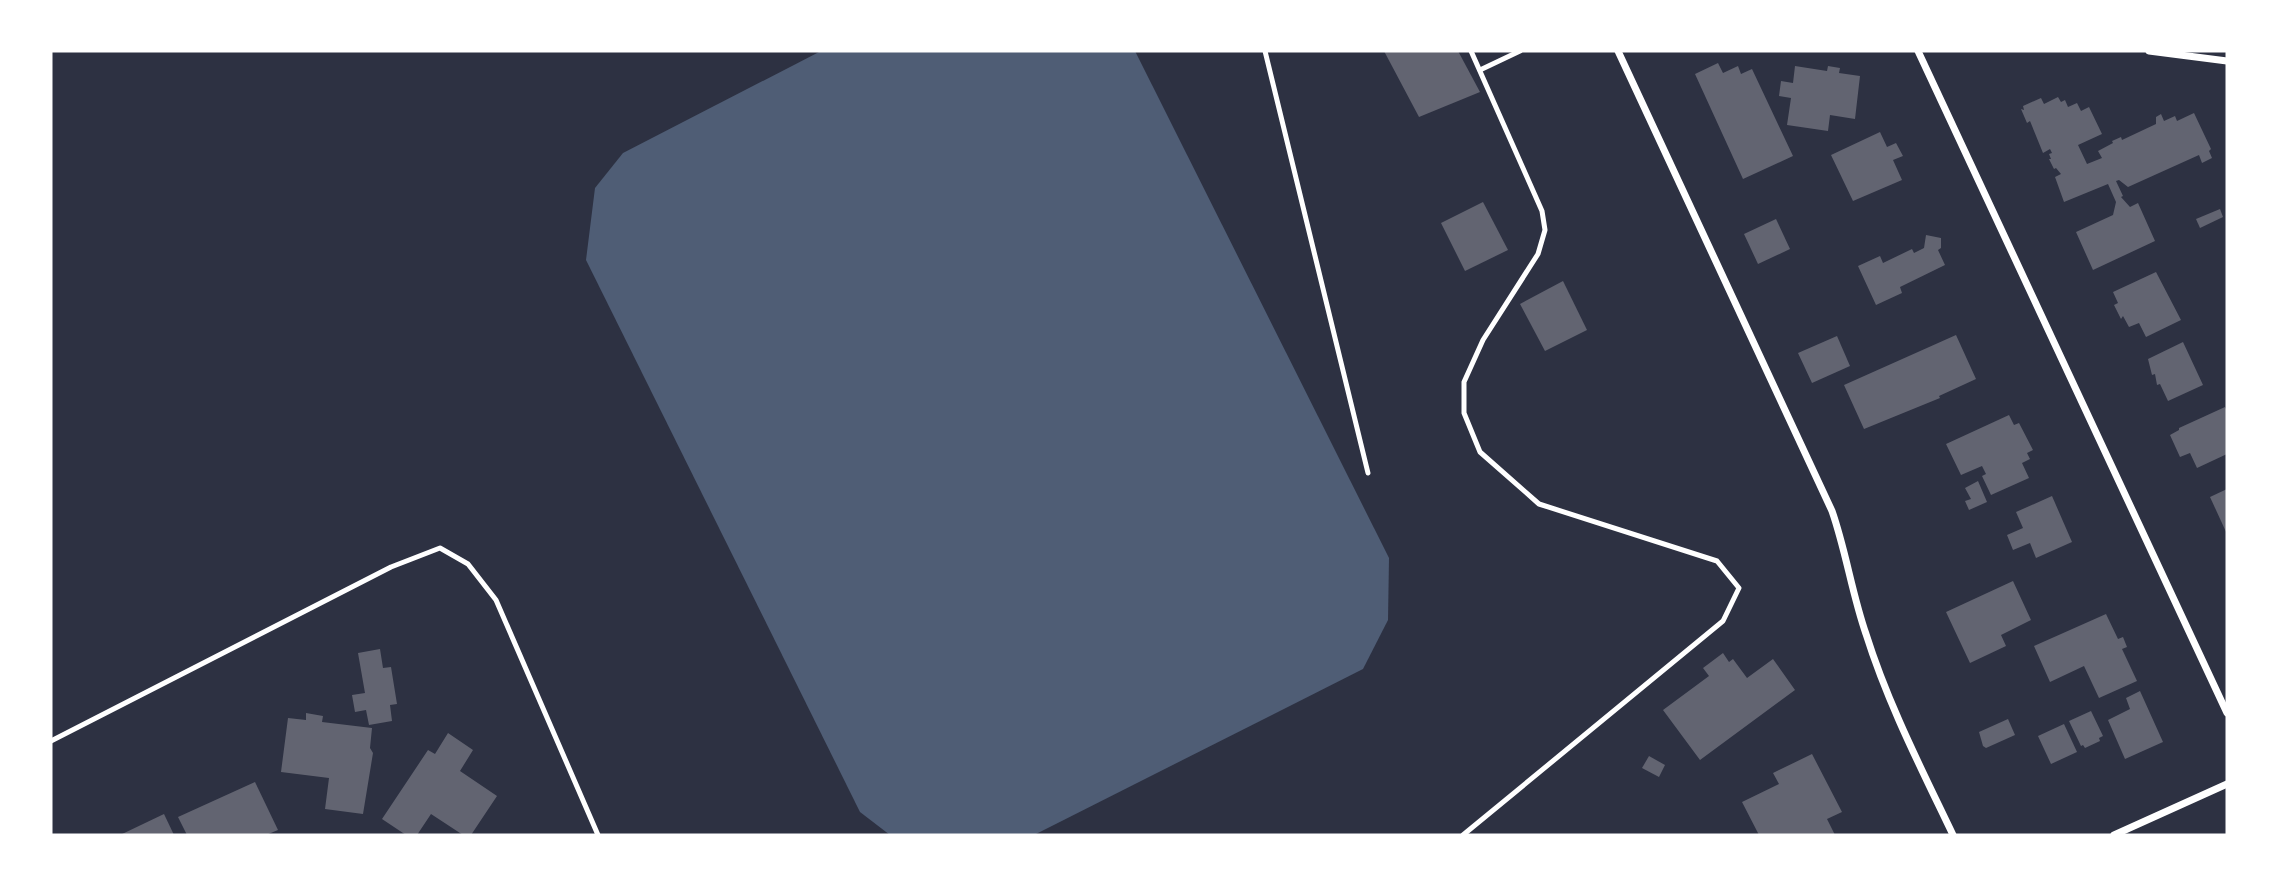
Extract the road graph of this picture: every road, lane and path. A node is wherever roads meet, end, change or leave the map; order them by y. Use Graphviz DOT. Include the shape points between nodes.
graph roads {
  1 [pos="1265,51"];
  2 [pos="1471,51"];
  3 [pos="1520,51"];
  4 [pos="1618,51"];
  5 [pos="1918,51"];
  6 [pos="2149,51"];
  7 [pos="2227,61"];
  8 [pos="1480,69"];
  9 [pos="1368,472"];
  10 [pos="2227,713"];
  11 [pos="51,741"];
  12 [pos="2227,784"];
  13 [pos="598,835"];
  14 [pos="1462,835"];
  15 [pos="1953,835"];
  16 [pos="2115,835"];
  1 -- 9 [label="lane"];
  2 -- 8 [label="lane"];
  3 -- 8 [label="lane"];
  4 -- 15 [label="street" via="1832,511 1865,633"];
  5 -- 10 [label="street"];
  6 -- 7 [label="street"];
  8 -- 14 [label="lane" via="1542,211 1545,230 1538,254 1483,340 1464,382 1464,413 1480,453 1539,505 1717,561 1739,588 1723,621"];
  11 -- 13 [label="lane" via="391,567 440,548 468,564 496,600"];
  12 -- 16 [label="street"];
}
